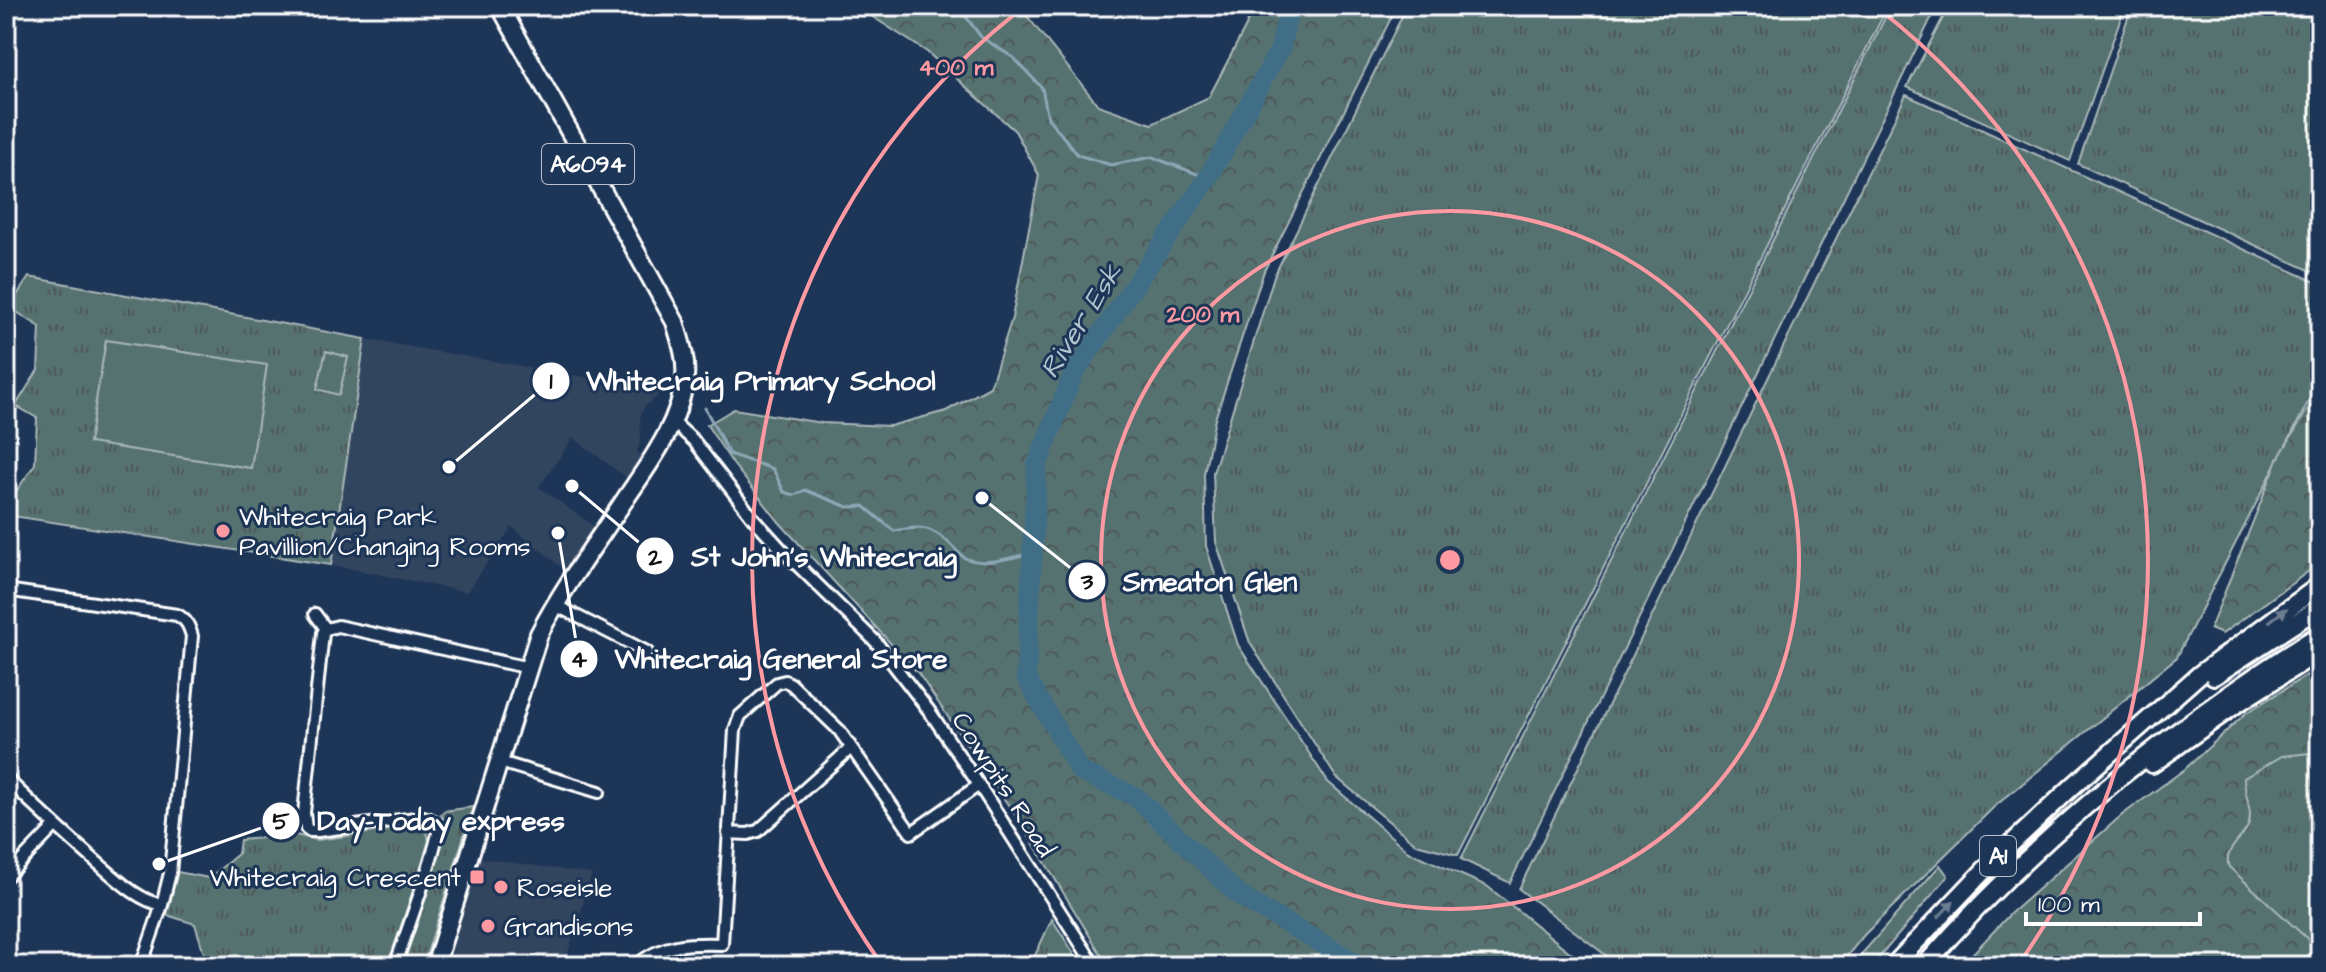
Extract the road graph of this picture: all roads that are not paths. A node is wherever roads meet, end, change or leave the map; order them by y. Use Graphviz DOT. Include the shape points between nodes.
graph roads {
  1 [pos="500,6"];
  2 [pos="673,422"];
  3 [pos="2320,585"];
  4 [pos="6,590"];
  5 [pos="555,605"];
  6 [pos="2320,607"];
  7 [pos="315,614"];
  8 [pos="326,629"];
  9 [pos="2320,634"];
  10 [pos="2320,651"];
  11 [pos="647,652"];
  12 [pos="529,668"];
  13 [pos="851,748"];
  14 [pos="2111,754"];
  15 [pos="500,762"];
  16 [pos="6,778"];
  17 [pos="979,785"];
  18 [pos="599,792"];
  19 [pos="2079,812"];
  20 [pos="55,826"];
  21 [pos="728,833"];
  22 [pos="6,877"];
  23 [pos="162,905"];
  24 [pos="141,966"];
  25 [pos="395,966"];
  26 [pos="435,966"];
  27 [pos="636,966"];
  28 [pos="1095,966"];
  29 [pos="1893,966"];
  30 [pos="1924,966"];
  1 -- 2 [label="main road, A6094" via="675,322 685,375"];
  2 -- 5 [label="main road, A6094"];
  2 -- 17 [label="street, Cowpits Road" via="783,551 876,642"];
  14 -- 3 [label="main road, A1, one-way" via="2200,674"];
  4 -- 23 [label="street" via="177,615 190,626 170,873"];
  5 -- 11 [label="street"];
  5 -- 12 [label="main road, A6094"];
  6 -- 14 [label="main road, A1" via="2225,668"];
  7 -- 8 [label="street"];
  8 -- 12 [label="street" via="338,626"];
  8 -- 25 [label="street" via="306,828 318,831 423,817 438,827"];
  9 -- 19 [label="main road, A1" via="2188,723"];
  10 -- 19 [label="main road, A1"];
  12 -- 15 [label="main road, A6094"];
  13 -- 17 [label="street" via="911,833"];
  13 -- 21 [label="street" via="758,831"];
  13 -- 21 [label="street" via="791,684 777,683 737,722"];
  29 -- 14 [label="main road, A1, one-way" via="1994,860"];
  15 -- 18 [label="street"];
  15 -- 26 [label="main road, A6094"];
  16 -- 20 [label="street"];
  17 -- 28 [label="street, Cowpits Road"];
  19 -- 30 [label="main road, A1"];
  20 -- 22 [label="street"];
  20 -- 23 [label="street" via="136,894"];
  21 -- 27 [label="street" via="722,944 669,947"];
  23 -- 24 [label="street"];
}
